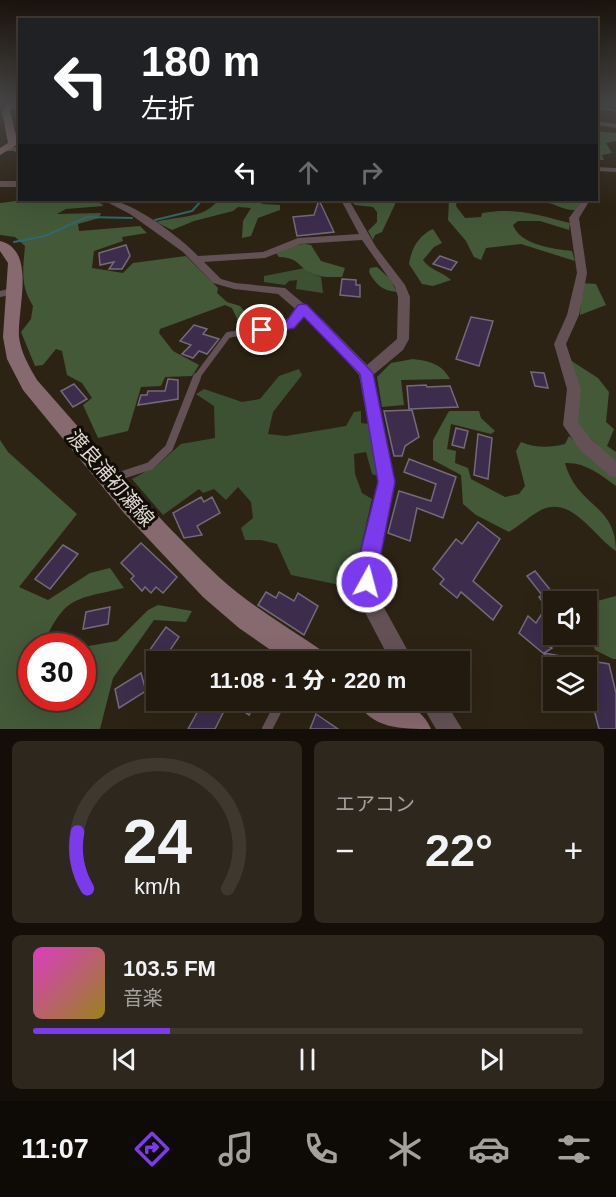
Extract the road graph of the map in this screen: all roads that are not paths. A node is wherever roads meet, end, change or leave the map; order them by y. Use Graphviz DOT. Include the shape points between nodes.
graph roads {
  1 [pos="598,169"];
  2 [pos="616,170"];
  3 [pos="0,184"];
  4 [pos="18,184"];
  5 [pos="109,201"];
  6 [pos="346,201"];
  7 [pos="586,201"];
  8 [pos="365,237"];
  9 [pos="0,245"];
  10 [pos="197,259"];
  11 [pos="7,292"];
  12 [pos="303,308"];
  13 [pos="366,373"];
  14 [pos="616,471"];
  15 [pos="111,479"];
  16 [pos="295,651"];
  17 [pos="397,651"];
  18 [pos="276,711"];
  19 [pos="389,711"];
  20 [pos="438,711"];
  21 [pos="267,729"];
  22 [pos="416,729"];
  23 [pos="450,729"];
  1 -- 2 [label="street"];
  3 -- 4 [label="street"];
  5 -- 10 [label="street" via="133,212"];
  6 -- 8 [label="street"];
  7 -- 14 [label="street" via="574,218 582,273 573,315 560,344 574,389 570,417 576,435"];
  8 -- 10 [label="street" via="298,241 265,255"];
  8 -- 13 [label="street" via="401,287 406,309 405,331 398,347"];
  9 -- 11 [label="main road, 渡良浦初瀬線" via="9,250 15,263"];
  10 -- 12 [label="street" via="224,285 282,291"];
  11 -- 15 [label="main road, 渡良浦初瀬線" via="15,359 30,386"];
  12 -- 13 [label="street"];
  12 -- 15 [label="lane" via="295,322 281,329 228,335 196,379 169,448 150,466"];
  13 -- 17 [label="street" via="387,482 369,558 367,597"];
  15 -- 16 [label="main road, 渡良浦初瀬線" via="212,588"];
  18 -- 21 [label="lane"];
  19 -- 22 [label="main road"];
  20 -- 23 [label="street"];
}
